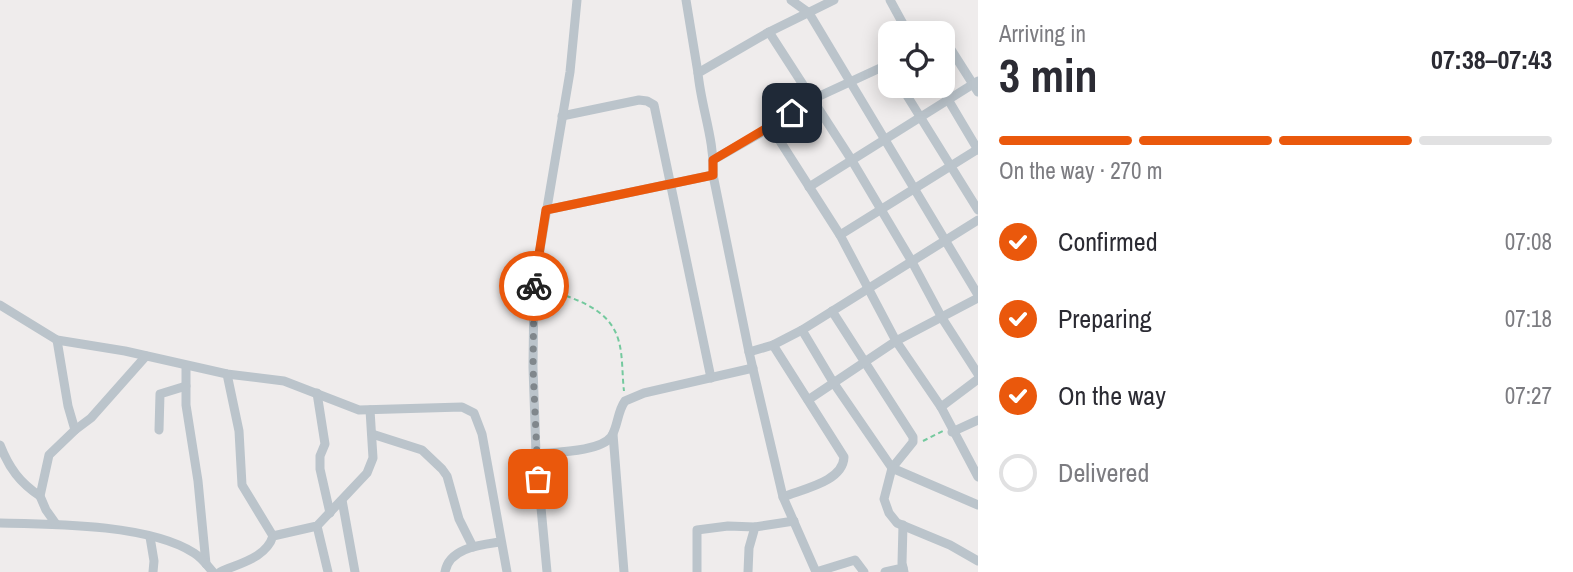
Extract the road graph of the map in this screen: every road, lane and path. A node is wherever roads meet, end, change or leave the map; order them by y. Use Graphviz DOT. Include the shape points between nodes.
graph roads {
  1 [pos="578,0"];
  2 [pos="686,0"];
  3 [pos="792,0"];
  4 [pos="834,0"];
  5 [pos="890,0"];
  6 [pos="809,13"];
  7 [pos="901,21"];
  8 [pos="769,32"];
  9 [pos="955,54"];
  10 [pos="878,71"];
  11 [pos="698,73"];
  12 [pos="850,83"];
  13 [pos="976,85"];
  14 [pos="909,98"];
  15 [pos="813,99"];
  16 [pos="949,99"];
  17 [pos="562,116"];
  18 [pos="921,117"];
  19 [pos="771,127"];
  20 [pos="885,140"];
  21 [pos="978,149"];
  22 [pos="851,159"];
  23 [pos="713,160"];
  24 [pos="951,165"];
  25 [pos="713,175"];
  26 [pos="671,183"];
  27 [pos="809,187"];
  28 [pos="913,189"];
  29 [pos="546,210"];
  30 [pos="881,210"];
  31 [pos="978,210"];
  32 [pos="978,220"];
  33 [pos="839,234"];
  34 [pos="947,240"];
  35 [pos="911,260"];
  36 [pos="534,285"];
  37 [pos="869,287"];
  38 [pos="978,297"];
  39 [pos="0,306"];
  40 [pos="832,311"];
  41 [pos="942,318"];
  42 [pos="802,330"];
  43 [pos="57,340"];
  44 [pos="896,341"];
  45 [pos="773,345"];
  46 [pos="749,352"];
  47 [pos="146,356"];
  48 [pos="864,362"];
  49 [pos="186,366"];
  50 [pos="753,368"];
  51 [pos="227,374"];
  52 [pos="978,374"];
  53 [pos="711,378"];
  54 [pos="978,379"];
  55 [pos="833,383"];
  56 [pos="186,386"];
  57 [pos="317,393"];
  58 [pos="808,400"];
  59 [pos="625,401"];
  60 [pos="941,407"];
  61 [pos="370,410"];
  62 [pos="978,421"];
  63 [pos="75,430"];
  64 [pos="159,430"];
  65 [pos="951,430"];
  66 [pos="372,434"];
  67 [pos="613,434"];
  68 [pos="0,445"];
  69 [pos="909,447"];
  70 [pos="536,454"];
  71 [pos="892,468"];
  72 [pos="978,477"];
  73 [pos="40,496"];
  74 [pos="783,497"];
  75 [pos="342,500"];
  76 [pos="978,505"];
  77 [pos="330,513"];
  78 [pos="794,521"];
  79 [pos="0,523"];
  80 [pos="57,524"];
  81 [pos="904,525"];
  82 [pos="317,526"];
  83 [pos="755,527"];
  84 [pos="273,536"];
  85 [pos="150,537"];
  86 [pos="500,542"];
  87 [pos="473,547"];
  88 [pos="978,561"];
  89 [pos="206,564"];
  90 [pos="904,570"];
  91 [pos="153,572"];
  92 [pos="213,572"];
  93 [pos="219,572"];
  94 [pos="328,572"];
  95 [pos="355,572"];
  96 [pos="444,572"];
  97 [pos="507,572"];
  98 [pos="547,572"];
  99 [pos="624,572"];
  100 [pos="697,572"];
  101 [pos="748,572"];
  102 [pos="816,572"];
  103 [pos="864,572"];
  104 [pos="884,572"];
  1 -- 17 [label="street"];
  2 -- 11 [label="street"];
  3 -- 6 [label="street"];
  4 -- 6 [label="street"];
  5 -- 7 [label="street"];
  6 -- 8 [label="street"];
  6 -- 12 [label="street"];
  8 -- 11 [label="street"];
  8 -- 15 [label="street"];
  9 -- 13 [label="street"];
  10 -- 12 [label="street"];
  11 -- 23 [label="street"];
  12 -- 15 [label="street"];
  12 -- 20 [label="street"];
  13 -- 16 [label="street"];
  14 -- 18 [label="street"];
  15 -- 19 [label="street"];
  15 -- 22 [label="street"];
  16 -- 18 [label="street"];
  16 -- 21 [label="street"];
  17 -- 26 [label="street" via="639,100 651,103 657,110"];
  17 -- 29 [label="street"];
  18 -- 20 [label="street"];
  18 -- 24 [label="street"];
  19 -- 23 [label="street"];
  19 -- 27 [label="street"];
  20 -- 22 [label="street"];
  20 -- 28 [label="street"];
  21 -- 24 [label="street"];
  22 -- 27 [label="street"];
  22 -- 30 [label="street"];
  23 -- 25 [label="street"];
  24 -- 28 [label="street"];
  24 -- 31 [label="street"];
  25 -- 26 [label="street"];
  25 -- 46 [label="street"];
  26 -- 29 [label="street"];
  26 -- 53 [label="street"];
  27 -- 33 [label="street"];
  28 -- 30 [label="street"];
  28 -- 34 [label="street"];
  29 -- 36 [label="street"];
  30 -- 33 [label="street"];
  30 -- 35 [label="street"];
  32 -- 34 [label="street"];
  33 -- 37 [label="street"];
  34 -- 35 [label="street"];
  34 -- 38 [label="street"];
  35 -- 37 [label="street"];
  35 -- 41 [label="street"];
  36 -- 59 [label="path" via="594,307 607,318 619,341"];
  36 -- 70 [label="street"];
  37 -- 40 [label="street"];
  37 -- 44 [label="street"];
  38 -- 41 [label="street"];
  39 -- 43 [label="street"];
  40 -- 42 [label="street"];
  40 -- 48 [label="street"];
  41 -- 44 [label="street"];
  41 -- 52 [label="street"];
  42 -- 45 [label="street"];
  42 -- 55 [label="street"];
  43 -- 47 [label="street"];
  43 -- 63 [label="street"];
  44 -- 48 [label="street"];
  44 -- 60 [label="street"];
  45 -- 46 [label="street"];
  45 -- 58 [label="street"];
  46 -- 50 [label="street"];
  47 -- 49 [label="street"];
  47 -- 63 [label="street" via="92,418"];
  48 -- 55 [label="street"];
  48 -- 69 [label="street" via="914,437"];
  49 -- 51 [label="street"];
  49 -- 56 [label="street"];
  50 -- 53 [label="street"];
  50 -- 74 [label="street"];
  51 -- 57 [label="street" via="284,381"];
  51 -- 84 [label="street" via="239,431 242,485"];
  53 -- 59 [label="street"];
  54 -- 60 [label="street"];
  55 -- 58 [label="street"];
  55 -- 71 [label="street"];
  56 -- 64 [label="street" via="160,394"];
  56 -- 89 [label="street"];
  57 -- 61 [label="street"];
  57 -- 77 [label="street" via="325,444 320,468"];
  58 -- 74 [label="street" via="844,463 828,479"];
  59 -- 67 [label="street"];
  60 -- 65 [label="street"];
  61 -- 66 [label="street"];
  61 -- 86 [label="street" via="452,406 474,413 482,434"];
  62 -- 65 [label="street"];
  63 -- 73 [label="street" via="49,454"];
  65 -- 69 [label="path"];
  65 -- 72 [label="street"];
  66 -- 75 [label="street" via="370,467"];
  66 -- 87 [label="street" via="422,450 442,469"];
  67 -- 70 [label="street" via="596,446"];
  67 -- 99 [label="street"];
  68 -- 73 [label="street" via="22,485"];
  69 -- 71 [label="street"];
  70 -- 98 [label="street"];
  71 -- 76 [label="street"];
  71 -- 81 [label="street" via="884,499 889,513"];
  73 -- 80 [label="street"];
  74 -- 78 [label="street"];
  75 -- 77 [label="street"];
  75 -- 95 [label="street"];
  77 -- 82 [label="street"];
  78 -- 83 [label="street"];
  78 -- 102 [label="street"];
  79 -- 80 [label="street"];
  80 -- 85 [label="street"];
  81 -- 88 [label="street"];
  81 -- 90 [label="street"];
  82 -- 84 [label="street"];
  82 -- 94 [label="street"];
  83 -- 100 [label="street" via="697,530"];
  83 -- 101 [label="street"];
  84 -- 93 [label="street" via="264,552"];
  85 -- 89 [label="street" via="192,551"];
  85 -- 91 [label="street"];
  86 -- 87 [label="street"];
  86 -- 97 [label="street"];
  87 -- 96 [label="street" via="451,558"];
  89 -- 92 [label="street"];
  90 -- 104 [label="street"];
  102 -- 103 [label="street" via="855,560"];
}
